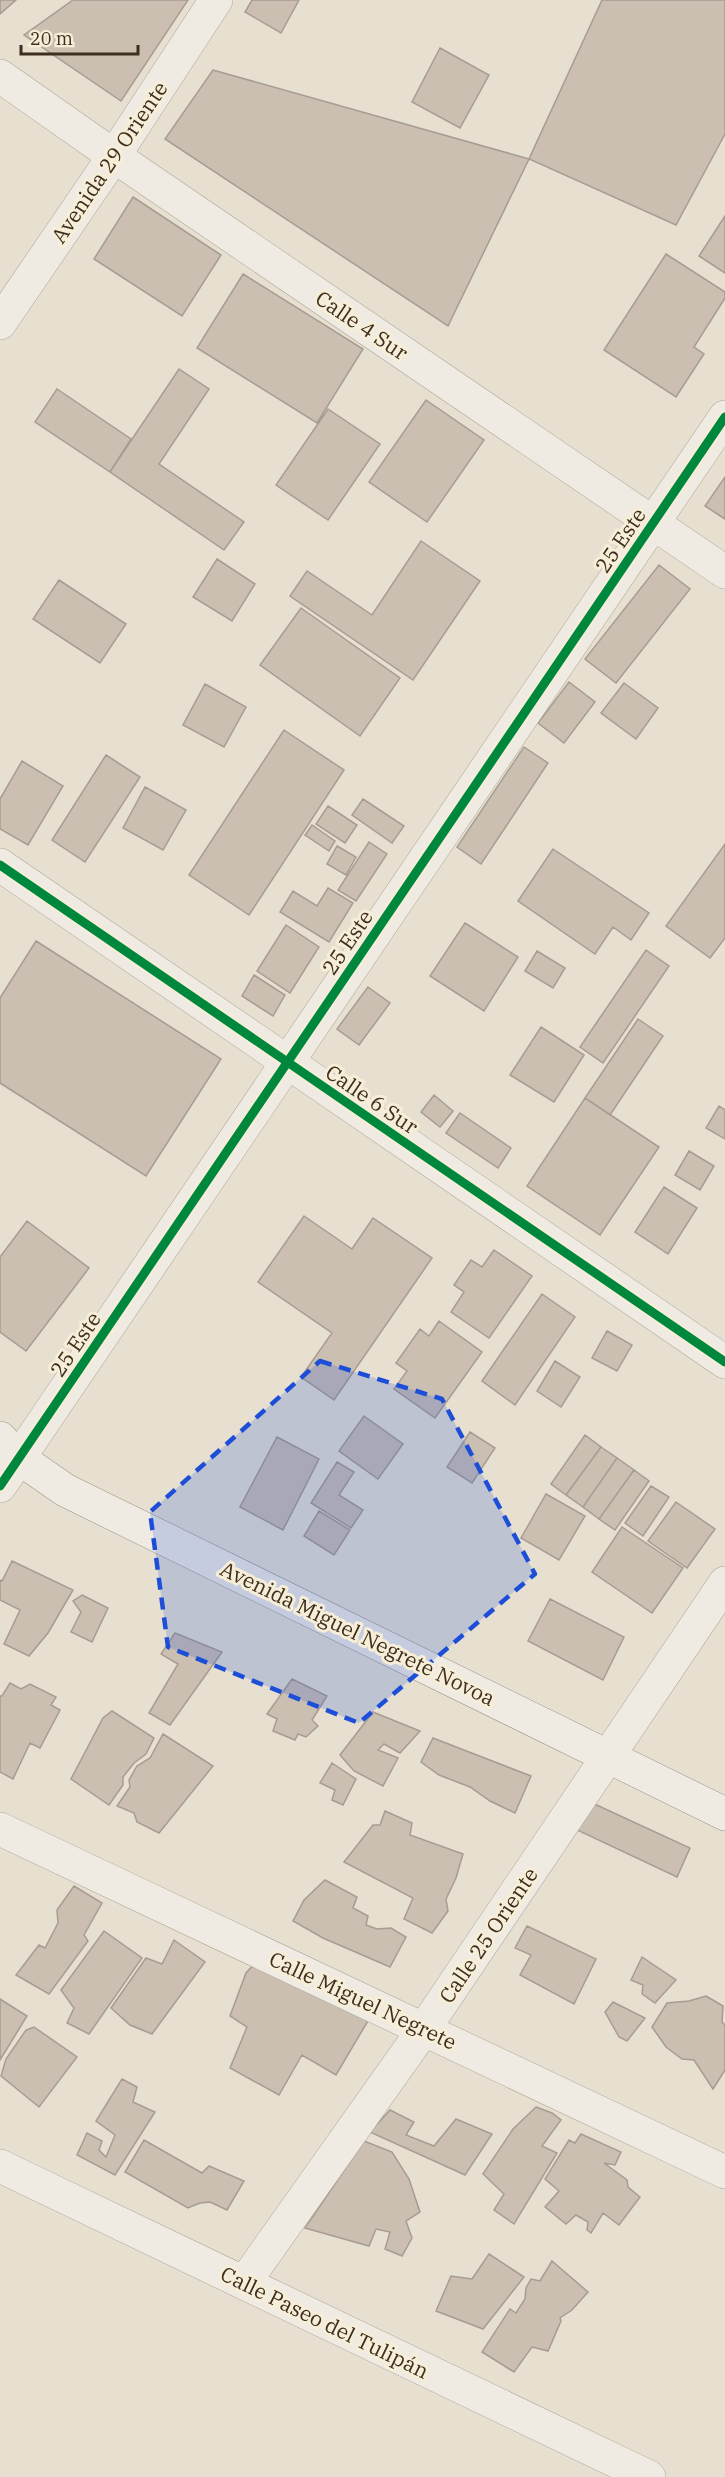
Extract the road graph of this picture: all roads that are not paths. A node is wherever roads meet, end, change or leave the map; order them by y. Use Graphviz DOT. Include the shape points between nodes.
graph roads {
  1 [pos="216,0"];
  2 [pos="0,76"];
  3 [pos="114,156"];
  4 [pos="0,323"];
  5 [pos="725,417"];
  6 [pos="654,523"];
  7 [pos="725,572"];
  8 [pos="0,865"];
  9 [pos="287,1063"];
  10 [pos="725,1362"];
  11 [pos="10,1448"];
  12 [pos="0,1486"];
  13 [pos="725,1583"];
  14 [pos="608,1757"];
  15 [pos="725,1814"];
  16 [pos="0,1829"];
  17 [pos="424,2030"];
  18 [pos="0,2166"];
  19 [pos="725,2172"];
  20 [pos="244,2283"];
  21 [pos="650,2477"];
  1 -- 3 [label="street, Avenida 29 Oriente"];
  2 -- 3 [label="street, Calle 4 Sur"];
  3 -- 4 [label="street, Avenida 29 Oriente"];
  3 -- 6 [label="street, Calle 4 Sur"];
  5 -- 6 [label="street, 25 Este"];
  6 -- 7 [label="street, Calle 4 Sur"];
  6 -- 9 [label="street, 25 Este"];
  8 -- 9 [label="street, Calle 6 Sur"];
  9 -- 10 [label="street, Calle 6 Sur"];
  9 -- 11 [label="street, 25 Este"];
  11 -- 12 [label="street, 25 Este"];
  11 -- 14 [label="street, Avenida Miguel Negrete Novoa" via="65,1490"];
  13 -- 14 [label="street, Calle 25 Oriente"];
  14 -- 15 [label="street, Avenida Miguel Negrete Novoa"];
  14 -- 17 [label="street, Calle 25 Oriente"];
  16 -- 17 [label="street, Calle Miguel Negrete"];
  17 -- 19 [label="street, Calle Miguel Negrete"];
  17 -- 20 [label="street, Calle 25 Oriente"];
  18 -- 20 [label="street, Calle Paseo del Tulipán"];
  20 -- 21 [label="street, Calle Paseo del Tulipán"];
}
